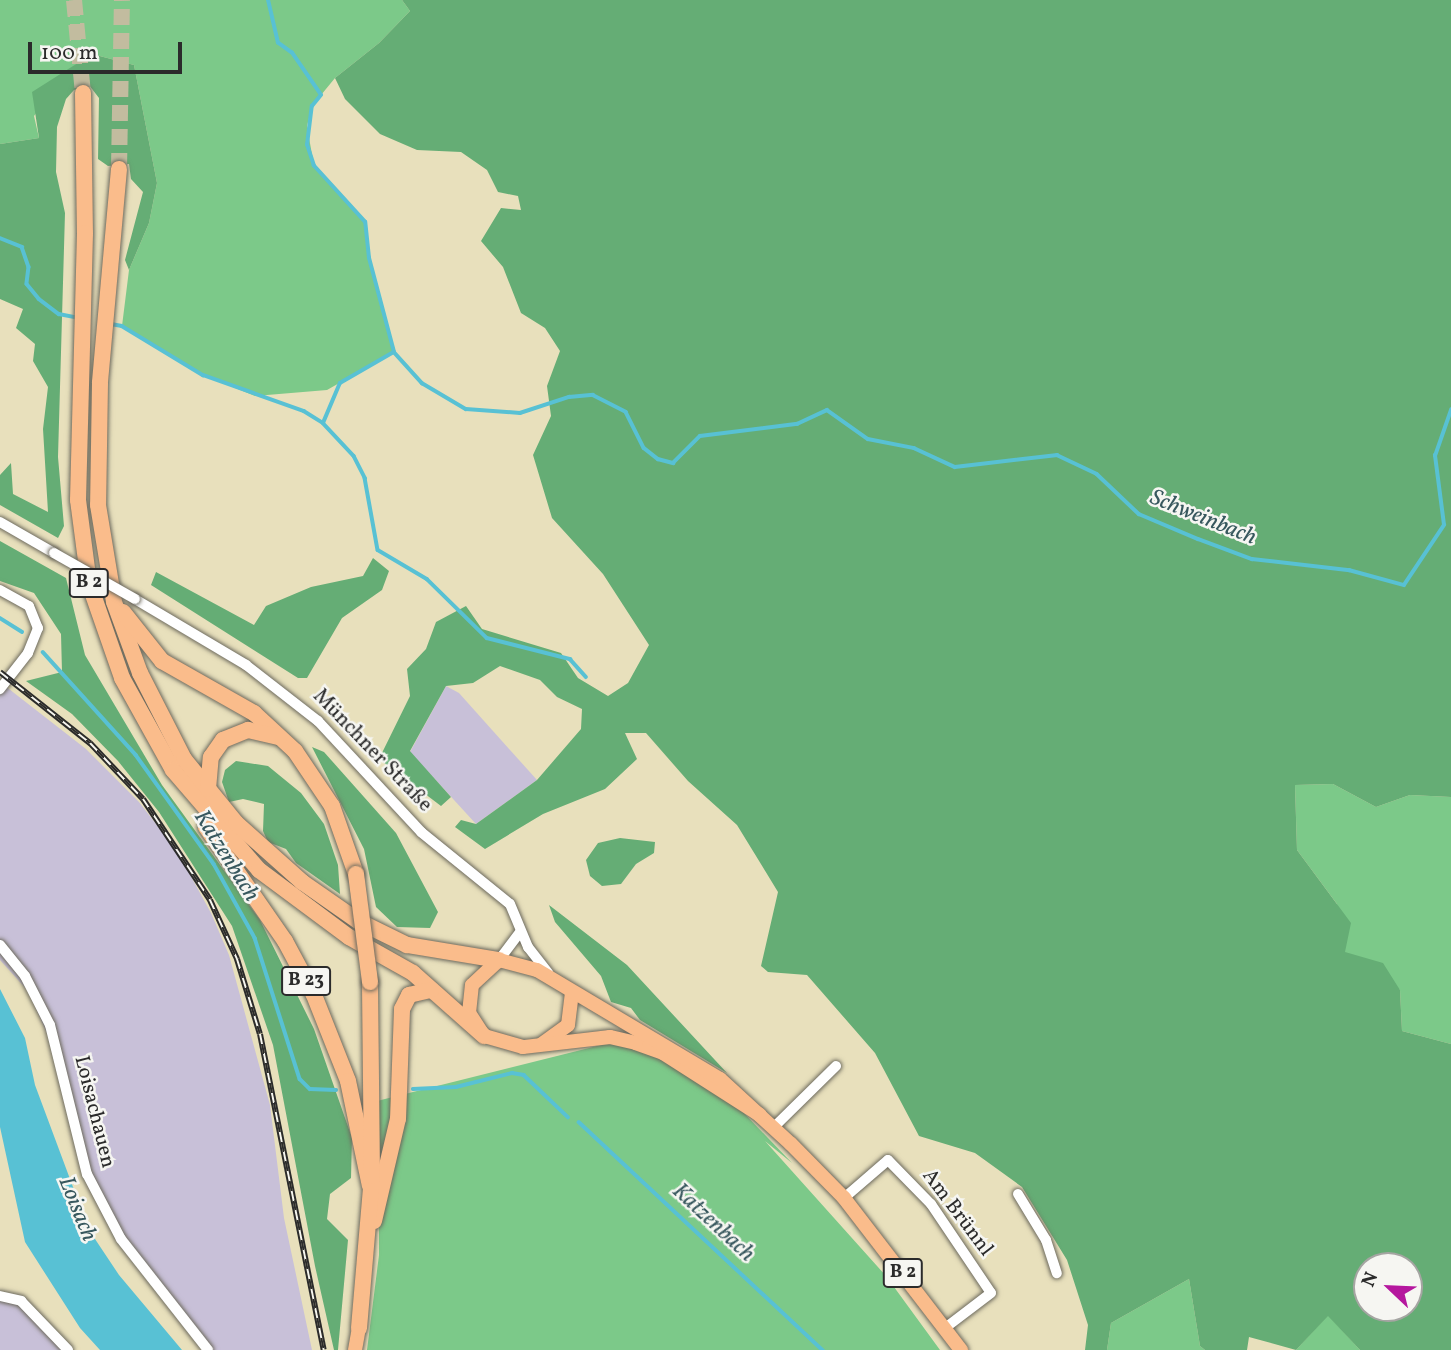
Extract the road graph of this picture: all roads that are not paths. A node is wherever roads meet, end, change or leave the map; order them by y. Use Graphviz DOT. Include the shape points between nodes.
graph roads {
  1 [pos="83,93"];
  2 [pos="119,169"];
  3 [pos="0,522"];
  4 [pos="0,590"];
  5 [pos="114,602"];
  6 [pos="0,689"];
  7 [pos="282,738"];
  8 [pos="208,789"];
  9 [pos="194,799"];
  10 [pos="521,931"];
  11 [pos="0,945"];
  12 [pos="499,960"];
  13 [pos="550,975"];
  14 [pos="431,990"];
  15 [pos="572,993"];
  16 [pos="484,1036"];
  17 [pos="538,1047"];
  18 [pos="836,1066"];
  19 [pos="760,1115"];
  20 [pos="774,1127"];
  21 [pos="370,1186"];
  22 [pos="1018,1195"];
  23 [pos="844,1198"];
  24 [pos="369,1237"];
  25 [pos="1057,1273"];
  26 [pos="0,1297"];
  27 [pos="359,1328"];
  28 [pos="945,1328"];
  29 [pos="68,1350"];
  30 [pos="208,1350"];
  31 [pos="355,1350"];
  32 [pos="961,1350"];
  1 -- 9 [label="highway, B 2" via="77,467 89,583 122,678"];
  2 -- 5 [label="highway, B 2" via="102,351 98,505"];
  3 -- 10 [label="street, Münchner Straße, bridge" via="246,665 318,720 421,832 510,904"];
  4 -- 6 [label="street" via="29,606 38,628 28,653"];
  5 -- 7 [label="highway, B 23" via="162,661 244,707"];
  5 -- 8 [label="highway, B 2" via="165,724"];
  7 -- 8 [label="highway" via="248,730 231,734 211,757"];
  7 -- 21 [label="highway, B 23, bridge" via="308,767 332,806 356,874 370,982"];
  8 -- 12 [label="highway, B 2" via="271,857 358,920 426,950"];
  9 -- 14 [label="highway, B 2" via="250,861 291,896"];
  9 -- 21 [label="highway, B 23" via="201,822 270,917 314,995 348,1081"];
  10 -- 12 [label="street"];
  10 -- 13 [label="street, Münchner Straße"];
  11 -- 30 [label="street, Loisachauen" via="25,976 50,1025 87,1174 121,1239"];
  12 -- 13 [label="main road, B 2"];
  12 -- 16 [label="main road" via="476,978 468,998 469,1013"];
  13 -- 15 [label="main road, B 2"];
  14 -- 16 [label="highway, B 2"];
  14 -- 24 [label="highway, B 23" via="409,995 402,1009 398,1119 383,1195"];
  15 -- 17 [label="main road" via="568,1025"];
  15 -- 19 [label="main road, B 2" via="647,1032 720,1079"];
  16 -- 17 [label="main road, B 2" via="513,1046"];
  17 -- 19 [label="main road, B 2" via="610,1037 636,1043 663,1053"];
  18 -- 20 [label="street"];
  19 -- 20 [label="main road, B 2"];
  20 -- 23 [label="main road, B 2"];
  21 -- 24 [label="highway, B 23"];
  22 -- 25 [label="street" via="1046,1240"];
  23 -- 28 [label="main road, B 2"];
  23 -- 28 [label="street, Am Brünnl" via="888,1160 931,1205 991,1293"];
  24 -- 27 [label="highway, B 23"];
  26 -- 29 [label="street" via="20,1301"];
  27 -- 31 [label="main road, B 23"];
  28 -- 32 [label="main road, B 2"];
}
